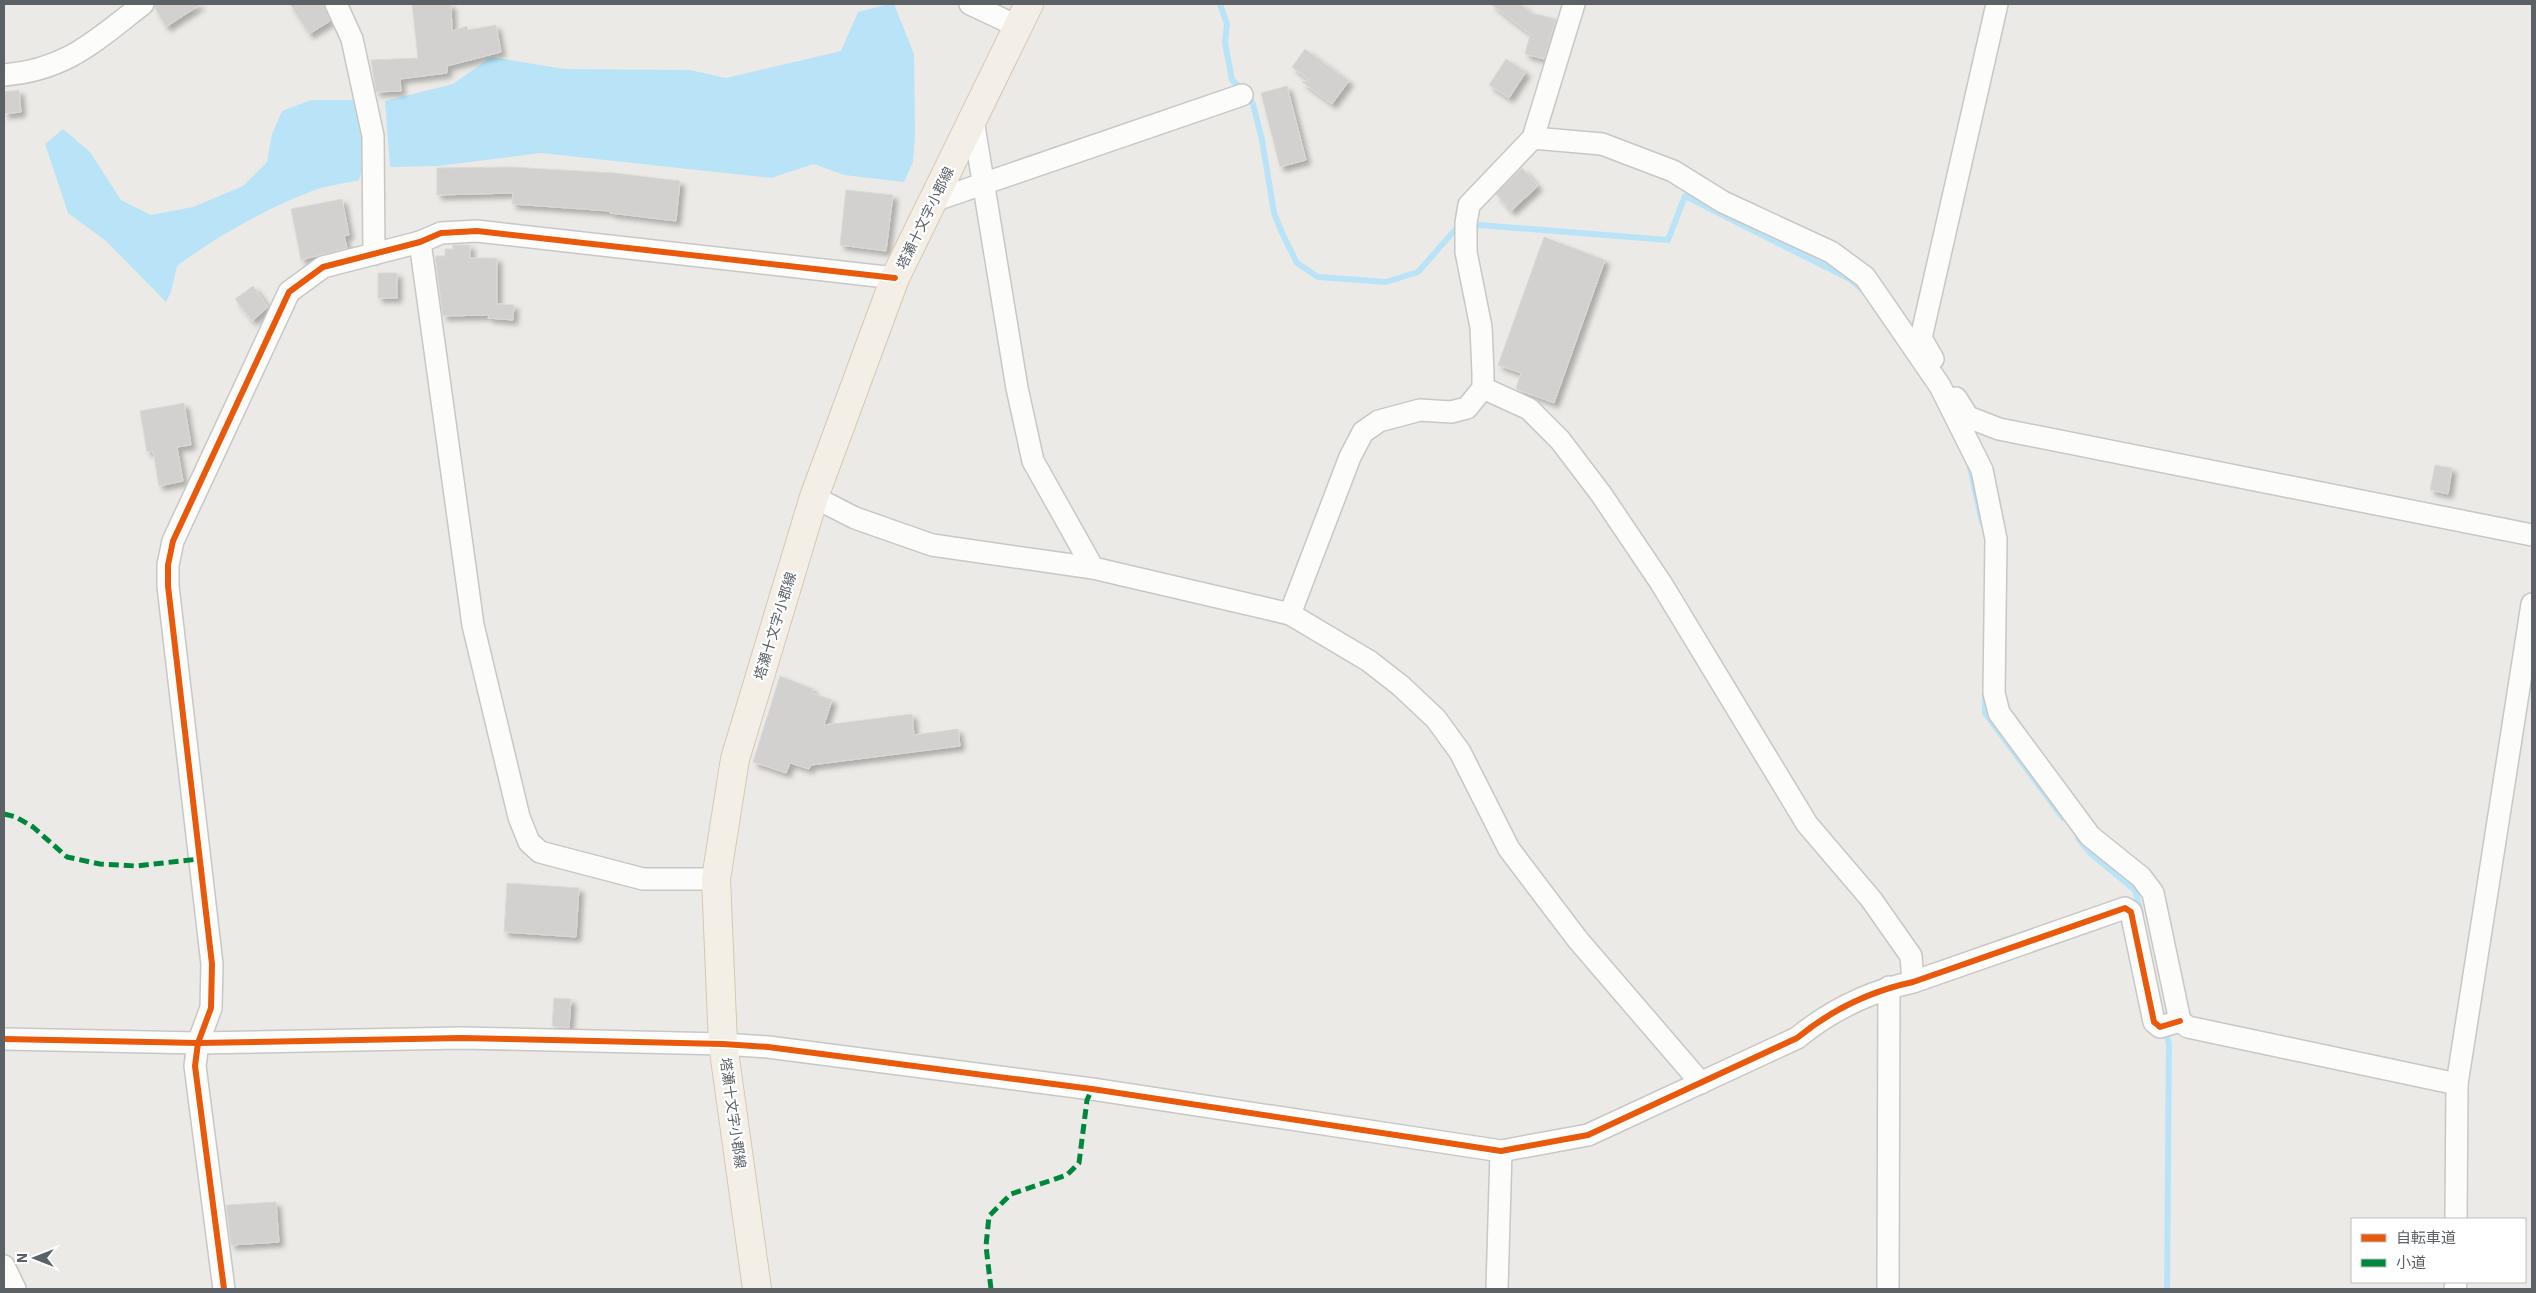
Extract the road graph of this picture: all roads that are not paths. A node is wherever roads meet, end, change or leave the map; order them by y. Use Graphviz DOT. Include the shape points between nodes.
graph roads {
  1 [pos="143,4"];
  2 [pos="336,4"];
  3 [pos="970,4"];
  4 [pos="1574,4"];
  5 [pos="1997,4"];
  6 [pos="1024,16"];
  7 [pos="4,75"];
  8 [pos="1242,95"];
  9 [pos="973,120"];
  10 [pos="1533,138"];
  11 [pos="983,183"];
  12 [pos="933,201"];
  13 [pos="420,242"];
  14 [pos="374,254"];
  15 [pos="895,278"];
  16 [pos="1943,384"];
  17 [pos="1483,388"];
  18 [pos="814,497"];
  19 [pos="2532,535"];
  20 [pos="1094,568"];
  21 [pos="2532,604"];
  22 [pos="1290,614"];
  23 [pos="716,879"];
  24 [pos="1913,982"];
  25 [pos="1889,987"];
  26 [pos="2180,1021"];
  27 [pos="4,1039"];
  28 [pos="198,1042"];
  29 [pos="723,1044"];
  30 [pos="1701,1083"];
  31 [pos="2457,1084"];
  32 [pos="1500,1151"];
  33 [pos="2456,1218"];
  34 [pos="4,1266"];
  35 [pos="15,1289"];
  36 [pos="224,1289"];
  37 [pos="758,1289"];
  38 [pos="1497,1289"];
  39 [pos="1888,1289"];
  1 -- 7 [label="street" via="80,53 59,64 29,73"];
  2 -- 14 [label="street" via="352,39 373,136"];
  3 -- 6 [label="street"];
  4 -- 10 [label="street"];
  5 -- 16 [label="street" via="1921,338"];
  6 -- 9 [label="main road, 塔瀬十文字小郡線"];
  8 -- 11 [label="street"];
  9 -- 11 [label="street"];
  9 -- 12 [label="main road, 塔瀬十文字小郡線"];
  10 -- 16 [label="street" via="1602,144 1673,171 1723,202 1831,252 1865,277"];
  10 -- 17 [label="street" via="1470,205 1466,223 1466,252 1481,327"];
  11 -- 12 [label="street"];
  11 -- 20 [label="street" via="1033,461"];
  12 -- 15 [label="main road, 塔瀬十文字小郡線"];
  13 -- 14 [label="street"];
  13 -- 15 [label="street" via="442,233 477,231"];
  13 -- 23 [label="street" via="473,625 519,817 529,842 540,852 643,879"];
  14 -- 28 [label="street" via="323,267 289,292 173,541 168,586 212,964 211,1008"];
  15 -- 18 [label="main road, 塔瀬十文字小郡線"];
  16 -- 19 [label="street" via="1968,417 1999,429"];
  16 -- 26 [label="street" via="1982,470 1996,539 1994,693 1999,713 2090,836 2141,877 2152,893"];
  17 -- 22 [label="street" via="1468,408 1451,412 1420,410 1379,421 1362,432"];
  17 -- 24 [label="street" via="1529,409 1560,440 1601,494 1661,583 1807,824 1871,899 1911,956"];
  18 -- 20 [label="street" via="855,518 932,545"];
  18 -- 23 [label="main road, 塔瀬十文字小郡線" via="735,760"];
  20 -- 22 [label="street"];
  21 -- 31 [label="street"];
  22 -- 30 [label="street" via="1370,662 1402,686 1436,719 1460,752 1509,849 1578,940"];
  23 -- 29 [label="main road, 塔瀬十文字小郡線"];
  24 -- 25 [label="street"];
  24 -- 26 [label="street" via="2125,908 2131,912 2154,1022 2160,1027"];
  25 -- 30 [label="street" via="1821,1018 1797,1038"];
  25 -- 39 [label="street"];
  26 -- 31 [label="street" via="2188,1027"];
  27 -- 28 [label="street"];
  28 -- 29 [label="street" via="461,1038"];
  28 -- 36 [label="street" via="194,1066"];
  29 -- 32 [label="street" via="1082,1088"];
  29 -- 37 [label="main road, 塔瀬十文字小郡線"];
  30 -- 32 [label="street" via="1588,1135"];
  31 -- 33 [label="street"];
  32 -- 38 [label="street"];
  34 -- 35 [label="street"];
}
